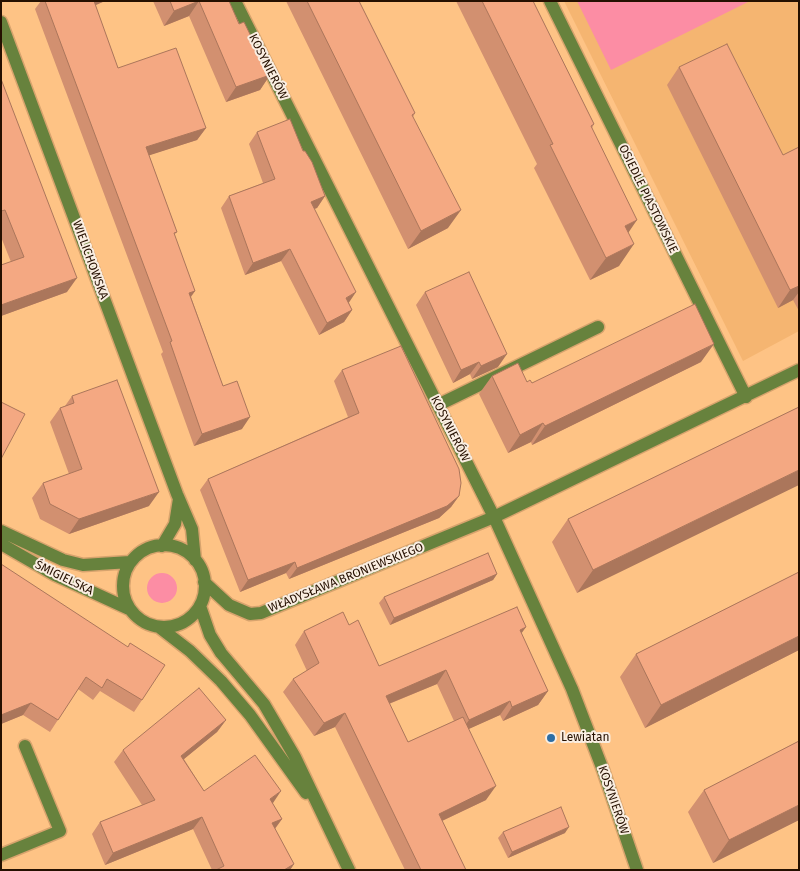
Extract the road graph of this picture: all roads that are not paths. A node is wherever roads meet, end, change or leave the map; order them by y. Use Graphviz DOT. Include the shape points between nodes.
graph roads {
  1 [pos="235,1"];
  2 [pos="550,1"];
  3 [pos="1,22"];
  4 [pos="598,327"];
  5 [pos="799,370"];
  6 [pos="746,397"];
  7 [pos="438,405"];
  8 [pos="179,499"];
  9 [pos="494,517"];
  10 [pos="1,531"];
  11 [pos="1,544"];
  12 [pos="162,546"];
  13 [pos="195,560"];
  14 [pos="130,562"];
  15 [pos="204,582"];
  16 [pos="200,606"];
  17 [pos="129,609"];
  18 [pos="159,627"];
  19 [pos="25,746"];
  20 [pos="323,818"];
  21 [pos="1,855"];
  22 [pos="348,870"];
  23 [pos="637,870"];
  1 -- 7 [label="street, KOSYNIERÓW"];
  2 -- 6 [label="street, OSIEDLE PIASTOWSKIE"];
  3 -- 8 [label="street, WIELICHOWSKA"];
  4 -- 7 [label="street"];
  5 -- 6 [label="street"];
  6 -- 9 [label="street"];
  7 -- 9 [label="street, KOSYNIERÓW"];
  8 -- 12 [label="street" via="174,524"];
  8 -- 13 [label="street, WIELICHOWSKA" via="192,529"];
  9 -- 15 [label="street, WŁADYSŁAWA BRONIEWSKIEGO" via="261,613 250,614 228,605"];
  9 -- 23 [label="street, KOSYNIERÓW" via="572,689"];
  10 -- 14 [label="street, ŚMIGIELSKA" via="63,560 83,565"];
  11 -- 17 [label="street, ŚMIGIELSKA" via="55,576"];
  12 -- 13 [label="street" via="174,547"];
  12 -- 14 [label="street" via="150,548"];
  13 -- 15 [label="street"];
  14 -- 17 [label="street" via="122,585"];
  15 -- 16 [label="street"];
  16 -- 18 [label="street" via="183,623"];
  16 -- 20 [label="street" via="210,635 221,653 264,704 296,757"];
  17 -- 18 [label="street" via="137,618"];
  18 -- 20 [label="street" via="221,681 250,715"];
  19 -- 21 [label="street" via="60,831"];
  20 -- 22 [label="street"];
}
